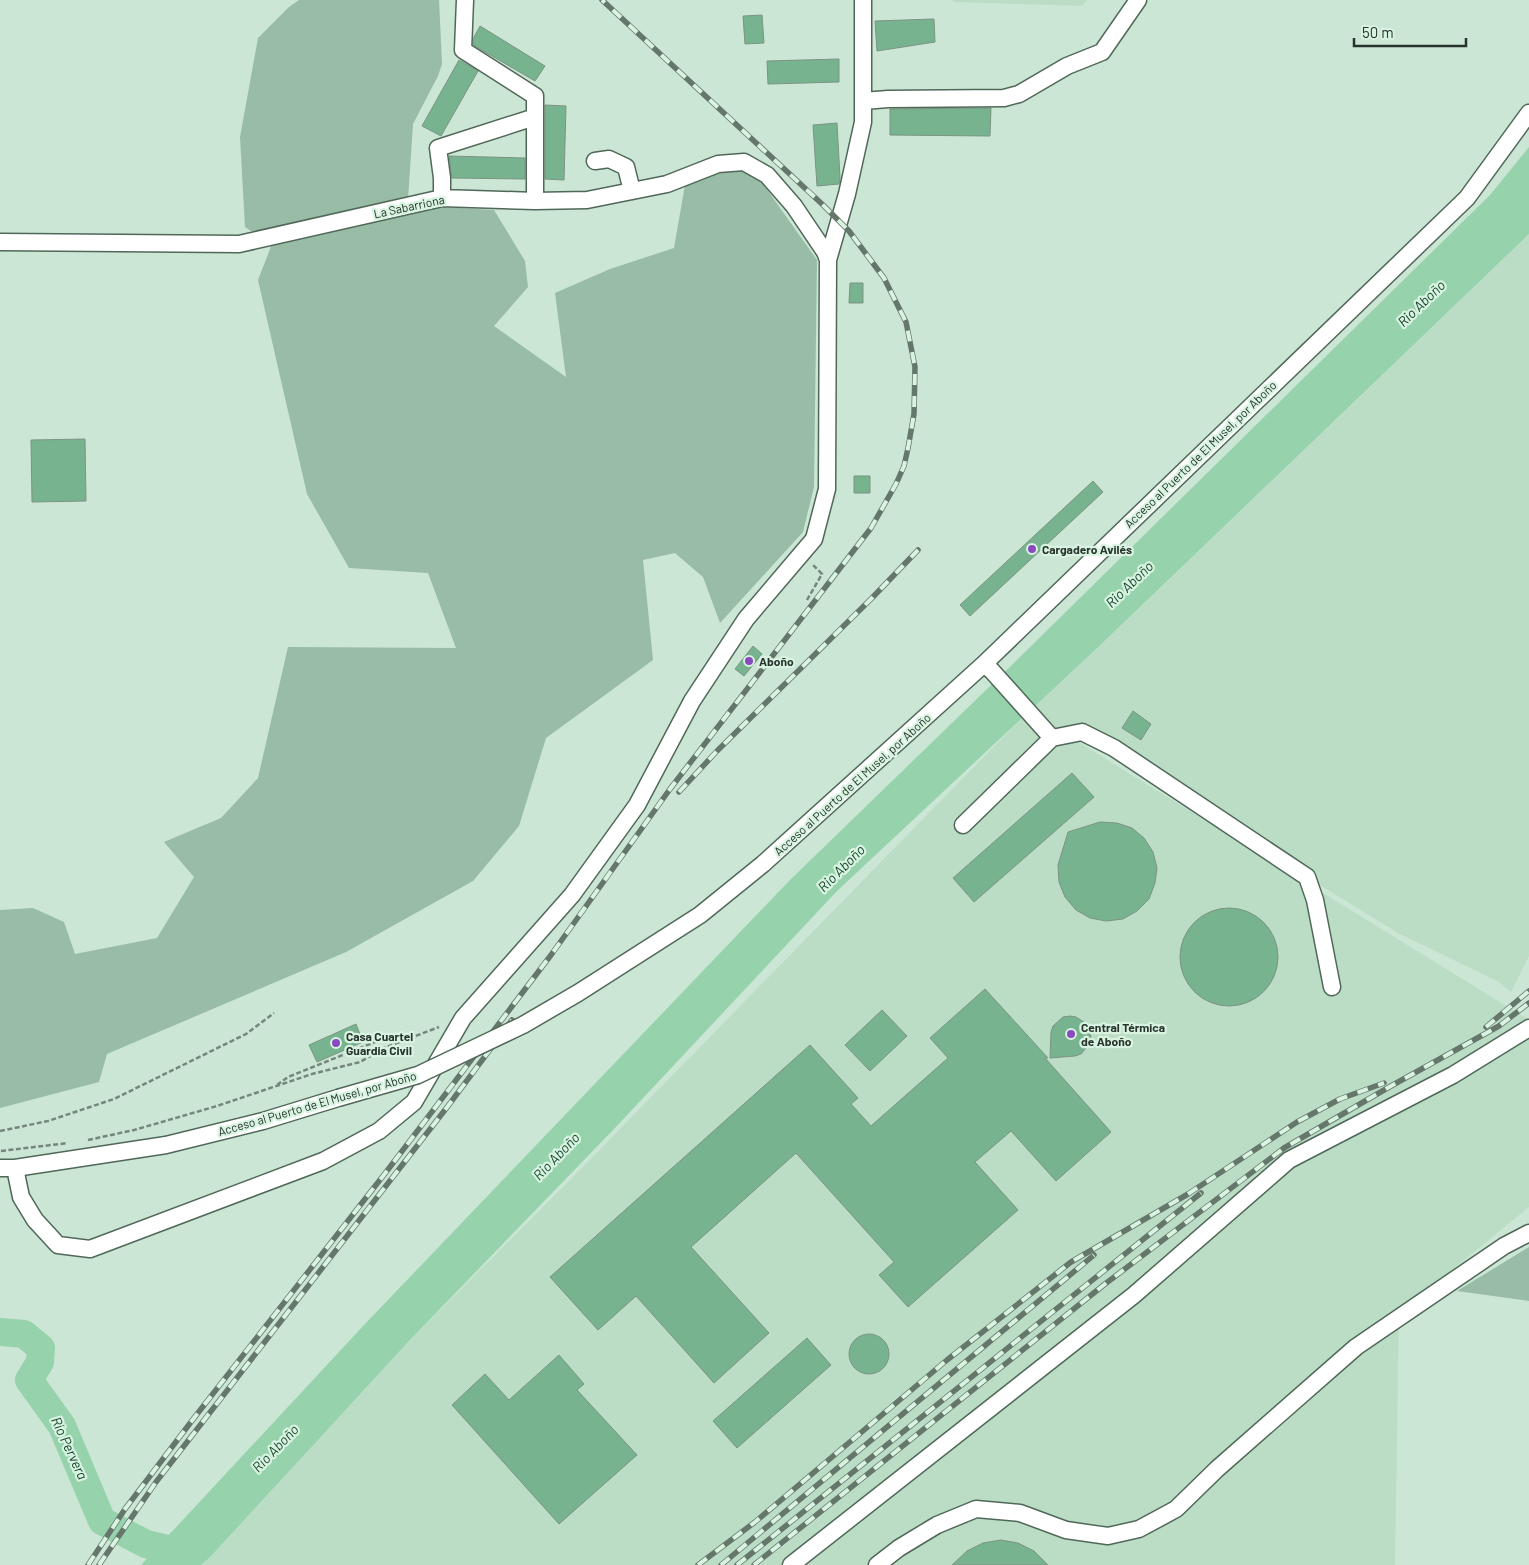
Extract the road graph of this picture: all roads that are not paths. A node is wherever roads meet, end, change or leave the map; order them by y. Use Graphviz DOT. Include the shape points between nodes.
graph roads {
  1 [pos="465,0"];
  2 [pos="862,0"];
  3 [pos="1138,0"];
  4 [pos="863,101"];
  5 [pos="1529,113"];
  6 [pos="534,117"];
  7 [pos="595,161"];
  8 [pos="632,191"];
  9 [pos="442,198"];
  10 [pos="535,201"];
  11 [pos="0,242"];
  12 [pos="828,260"];
  13 [pos="988,667"];
  14 [pos="1052,738"];
  15 [pos="963,825"];
  16 [pos="1332,986"];
  17 [pos="1529,1028"];
  18 [pos="7,1168"];
  19 [pos="1529,1233"];
  20 [pos="791,1565"];
  21 [pos="876,1565"];
  1 -- 6 [label="street" via="463,50 534,96"];
  2 -- 4 [label="street"];
  3 -- 4 [label="street" via="1102,52 1067,66 1019,94 1004,98"];
  4 -- 12 [label="street" via="863,122"];
  5 -- 13 [label="street, Acceso al Puerto de El Musel, por Aboño" via="1467,198"];
  6 -- 9 [label="street" via="438,148"];
  6 -- 10 [label="street"];
  7 -- 8 [label="street" via="609,159 626,167"];
  8 -- 10 [label="street, La Sabarriona" via="587,200"];
  8 -- 12 [label="street, La Sabarriona" via="667,184 718,164 744,162 767,175 794,206"];
  9 -- 10 [label="street, La Sabarriona"];
  9 -- 11 [label="street, La Sabarriona" via="238,244"];
  12 -- 18 [label="street" via="827,489 814,539 741,627 692,701 637,805 577,887 462,1018 414,1102 379,1131 323,1161 90,1249 58,1245 35,1220"];
  13 -- 14 [label="street"];
  13 -- 18 [label="street, Acceso al Puerto de El Musel, por Aboño, bridge" via="700,915 522,1025 418,1075 263,1121 166,1145"];
  14 -- 15 [label="street"];
  14 -- 16 [label="street" via="1082,732 1114,748 1307,877 1315,900"];
  17 -- 20 [label="street" via="1453,1075 1289,1160 1134,1295"];
  19 -- 21 [label="street" via="1504,1246 1356,1347 1176,1509 1139,1529 1108,1536 1066,1530 1020,1513 976,1509 938,1524"];
}
